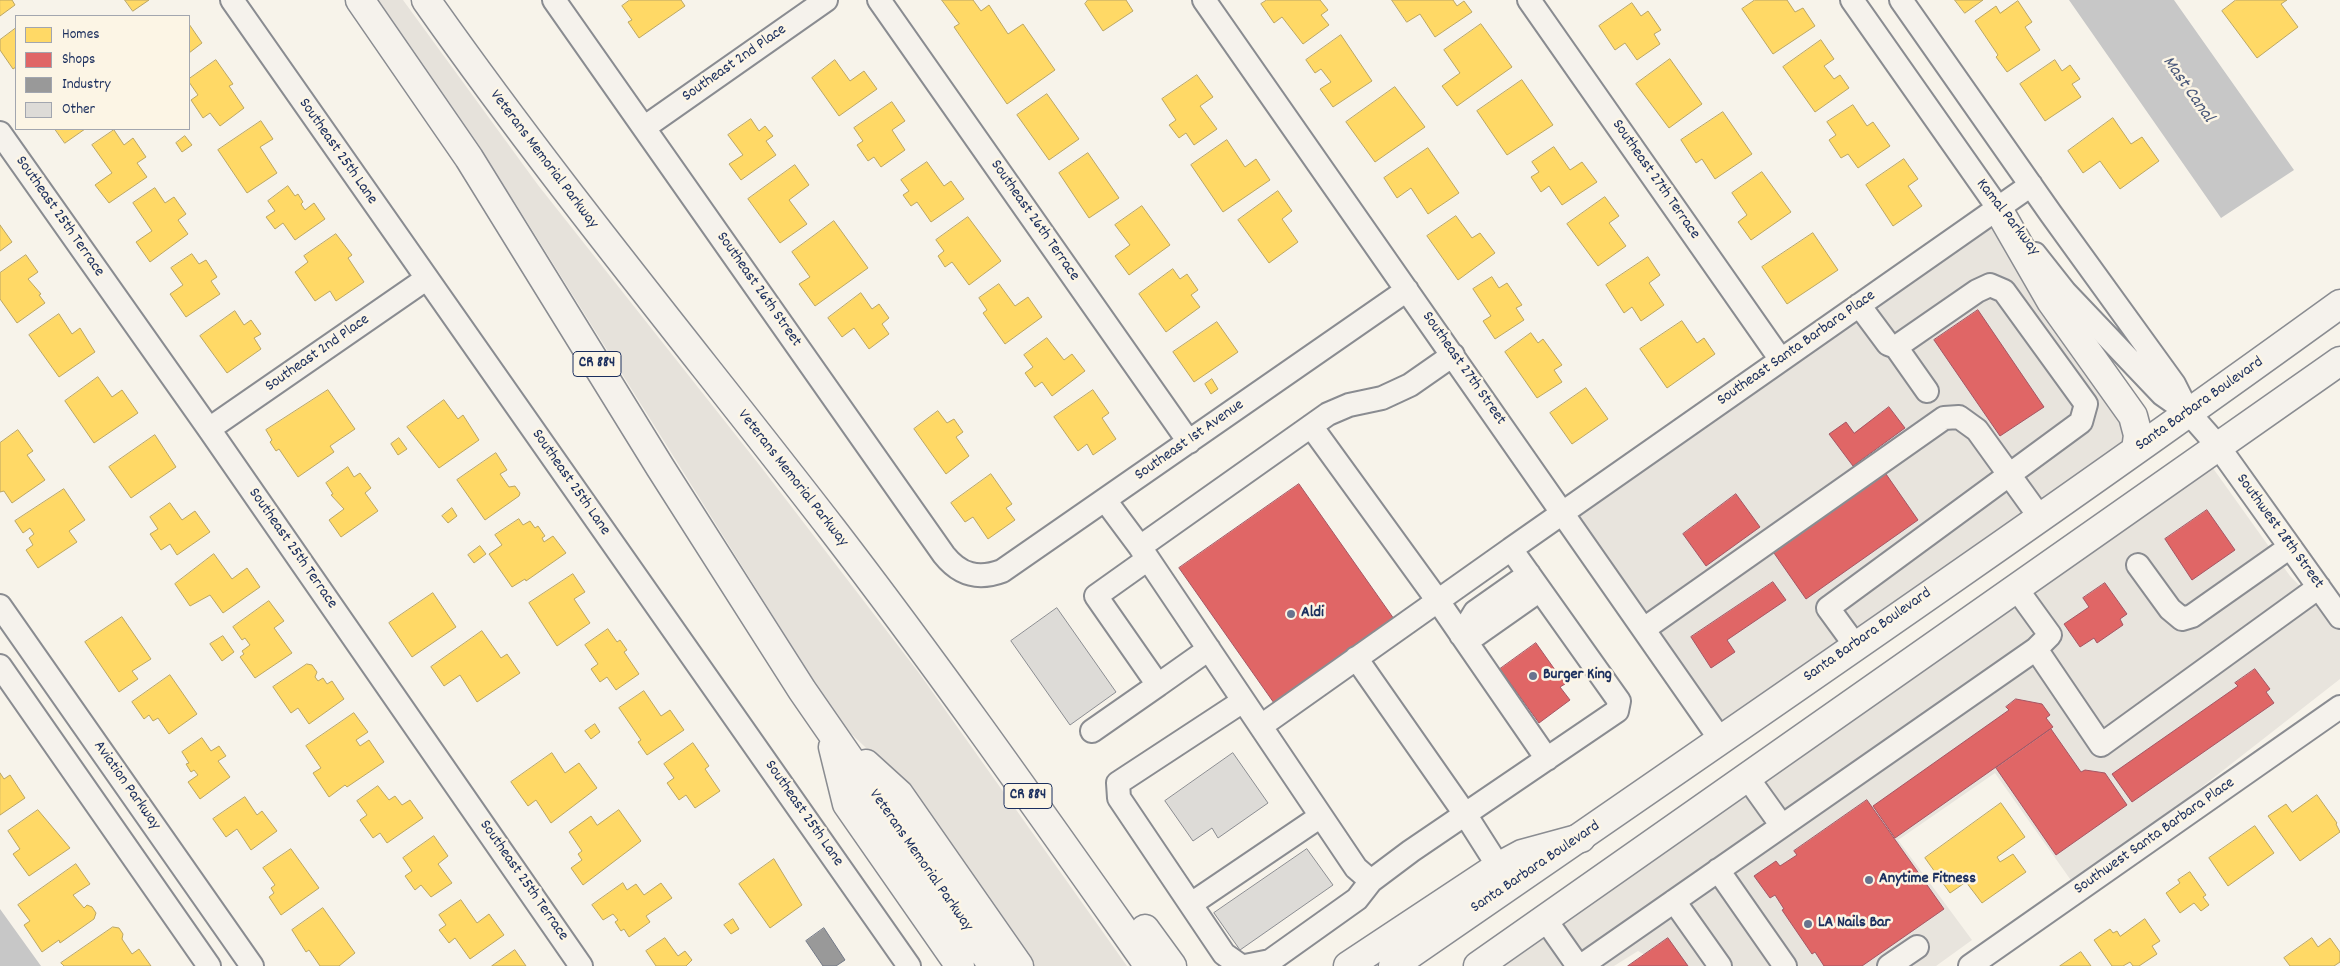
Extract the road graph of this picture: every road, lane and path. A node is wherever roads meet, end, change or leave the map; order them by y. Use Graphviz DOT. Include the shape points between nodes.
graph roads {
  1 [pos="232,0"];
  2 [pos="360,0"];
  3 [pos="426,0"];
  4 [pos="554,0"];
  5 [pos="826,0"];
  6 [pos="879,0"];
  7 [pos="1204,0"];
  8 [pos="1529,0"];
  9 [pos="1852,0"];
  10 [pos="1901,0"];
  11 [pos="645,127"];
  12 [pos="0,133"];
  13 [pos="2031,186"];
  14 [pos="1998,209"];
  15 [pos="426,279"];
  16 [pos="1407,290"];
  17 [pos="2340,304"];
  18 [pos="1860,305"];
  19 [pos="1896,347"];
  20 [pos="1453,355"];
  21 [pos="1781,360"];
  22 [pos="2340,361"];
  23 [pos="1927,391"];
  24 [pos="2189,413"];
  25 [pos="1311,426"];
  26 [pos="209,429"];
  27 [pos="1189,442"];
  28 [pos="2218,446"];
  29 [pos="2136,450"];
  30 [pos="2009,474"];
  31 [pos="1105,500"];
  32 [pos="1562,512"];
  33 [pos="2039,516"];
  34 [pos="2290,547"];
  35 [pos="1510,549"];
  36 [pos="1144,553"];
  37 [pos="2138,565"];
  38 [pos="967,574"];
  39 [pos="1534,582"];
  40 [pos="2319,587"];
  41 [pos="2016,588"];
  42 [pos="1438,601"];
  43 [pos="0,606"];
  44 [pos="2340,618"];
  45 [pos="906,629"];
  46 [pos="1644,629"];
  47 [pos="1461,635"];
  48 [pos="1855,645"];
  49 [pos="1209,649"];
  50 [pos="2036,649"];
  51 [pos="1356,658"];
  52 [pos="0,666"];
  53 [pos="44,668"];
  54 [pos="1158,684"];
  55 [pos="15,688"];
  56 [pos="1244,701"];
  57 [pos="2340,707"];
  58 [pos="1261,726"];
  59 [pos="829,731"];
  60 [pos="1092,731"];
  61 [pos="1720,739"];
  62 [pos="1547,759"];
  63 [pos="1747,777"];
  64 [pos="1465,814"];
  65 [pos="1321,816"];
  66 [pos="1782,826"];
  67 [pos="1718,870"];
  68 [pos="1505,876"];
  69 [pos="1371,881"];
  70 [pos="1674,901"];
  71 [pos="1190,904"];
  72 [pos="1545,919"];
  73 [pos="1917,947"];
  74 [pos="210,966"];
  75 [pos="252,966"];
  76 [pos="581,966"];
  77 [pos="909,966"];
  78 [pos="960,966"];
  79 [pos="993,966"];
  80 [pos="1018,966"];
  81 [pos="1148,966"];
  82 [pos="1172,966"];
  83 [pos="1241,966"];
  84 [pos="1246,966"];
  85 [pos="1348,966"];
  86 [pos="1393,966"];
  87 [pos="1478,966"];
  88 [pos="1579,966"];
  89 [pos="1720,966"];
  90 [pos="1785,966"];
  91 [pos="1889,966"];
  92 [pos="1970,966"];
  1 -- 15 [label="street, Southeast 25th Lane"];
  2 -- 59 [label="main road, Veterans Memorial Parkway / CR 884" via="469,158 660,467"];
  3 -- 45 [label="main road, Veterans Memorial Parkway / CR 884" via="556,180 832,530"];
  4 -- 11 [label="street, Southeast 26th Street"];
  5 -- 11 [label="street, Southeast 2nd Place"];
  6 -- 27 [label="street, Southeast 26th Terrace"];
  7 -- 16 [label="street, Southeast 27th Street"];
  8 -- 21 [label="street, Southeast 27th Terrace"];
  9 -- 14 [label="street, Kamal Parkway"];
  10 -- 13 [label="street, Kamal Parkway"];
  11 -- 38 [label="street, Southeast 26th Street" via="944,555 952,566"];
  12 -- 26 [label="street, Southeast 25th Terrace"];
  13 -- 14 [label="street, Southeast Santa Barbara Place"];
  13 -- 24 [label="street, Kamal Parkway" via="2174,384"];
  14 -- 18 [label="street, Southeast Santa Barbara Place"];
  14 -- 24 [label="street, Kamal Parkway" via="2071,298 2162,394"];
  14 -- 29 [label="main road" via="2051,301 2129,409 2136,423"];
  15 -- 26 [label="street, Southeast 2nd Place"];
  15 -- 77 [label="street, Southeast 25th Lane"];
  16 -- 20 [label="street, Southeast 27th Street"];
  16 -- 27 [label="street, Southeast 1st Avenue"];
  17 -- 24 [label="main road, Santa Barbara Boulevard"];
  18 -- 19 [label="street" via="1888,344"];
  18 -- 21 [label="street, Southeast Santa Barbara Place"];
  19 -- 23 [label="street"];
  19 -- 30 [label="street" via="1977,291 1990,286 2004,290 2086,404 2082,422"];
  20 -- 25 [label="street" via="1410,385 1382,398 1349,405"];
  20 -- 32 [label="street, Southeast 27th Street"];
  21 -- 32 [label="street, Southeast Santa Barbara Place"];
  22 -- 28 [label="main road"];
  24 -- 28 [label="street, Kamal Parkway"];
  24 -- 29 [label="main road, Santa Barbara Boulevard"];
  25 -- 36 [label="street"];
  25 -- 42 [label="street"];
  26 -- 76 [label="street, Southeast 25th Terrace"];
  27 -- 31 [label="street, Southeast 1st Avenue"];
  28 -- 34 [label="street, Southwest 28th Street"];
  28 -- 41 [label="main road"];
  29 -- 33 [label="main road, Santa Barbara Boulevard"];
  30 -- 33 [label="street"];
  30 -- 46 [label="street" via="1968,422 1959,417 1944,418"];
  30 -- 48 [label="street" via="1828,608"];
  31 -- 36 [label="street"];
  31 -- 38 [label="street, Southeast 1st Avenue" via="1002,571 980,577"];
  32 -- 35 [label="street, Southeast Santa Barbara Place"];
  32 -- 46 [label="street, Southeast 27th Street"];
  33 -- 48 [label="main road, Santa Barbara Boulevard"];
  34 -- 37 [label="street" via="2192,616 2182,619 2170,609"];
  34 -- 40 [label="street, Southwest 28th Street"];
  35 -- 39 [label="street"];
  35 -- 42 [label="street, Southeast Santa Barbara Place"];
  36 -- 49 [label="street"];
  36 -- 54 [label="street" via="1096,596"];
  39 -- 47 [label="street" via="1476,635"];
  39 -- 62 [label="street" via="1619,701 1617,711"];
  40 -- 44 [label="street, Southwest 28th Street"];
  40 -- 50 [label="street" via="2101,745"];
  41 -- 50 [label="street" via="2050,635"];
  41 -- 63 [label="main road"];
  42 -- 47 [label="street"];
  42 -- 51 [label="street, Southeast Santa Barbara Place"];
  43 -- 53 [label="street, Aviation Parkway"];
  45 -- 81 [label="main road, Veterans Memorial Parkway / CR 884"];
  45 -- 82 [label="main road" via="1016,747"];
  46 -- 61 [label="street, Southeast 27th Street"];
  47 -- 62 [label="street"];
  48 -- 61 [label="main road, Santa Barbara Boulevard"];
  49 -- 54 [label="street"];
  49 -- 56 [label="street"];
  50 -- 66 [label="street"];
  51 -- 58 [label="street, Southeast Santa Barbara Place"];
  51 -- 64 [label="street"];
  52 -- 55 [label="street"];
  53 -- 55 [label="street"];
  53 -- 75 [label="street, Aviation Parkway"];
  54 -- 60 [label="street"];
  55 -- 74 [label="street"];
  56 -- 58 [label="street"];
  56 -- 71 [label="street" via="1118,784 1119,798"];
  57 -- 92 [label="street, Southwest Santa Barbara Place"];
  58 -- 65 [label="street"];
  59 -- 78 [label="main road" via="847,804"];
  59 -- 79 [label="main road, Veterans Memorial Parkway / CR 884"];
  59 -- 80 [label="main road" via="899,794"];
  61 -- 68 [label="main road, Santa Barbara Boulevard" via="1581,838 1522,854"];
  62 -- 64 [label="street"];
  63 -- 66 [label="street"];
  63 -- 72 [label="main road"];
  64 -- 68 [label="street"];
  64 -- 69 [label="street"];
  65 -- 69 [label="street" via="1356,868"];
  65 -- 71 [label="street"];
  66 -- 67 [label="street"];
  67 -- 70 [label="street"];
  67 -- 90 [label="street"];
  68 -- 85 [label="main road" via="1399,930"];
  68 -- 86 [label="main road, Santa Barbara Boulevard"];
  69 -- 84 [label="street" via="1357,899 1270,960"];
  70 -- 88 [label="street"];
  70 -- 89 [label="street"];
  71 -- 83 [label="street" via="1224,954"];
  72 -- 87 [label="main road"];
  72 -- 88 [label="street"];
  73 -- 91 [label="street"];
}
